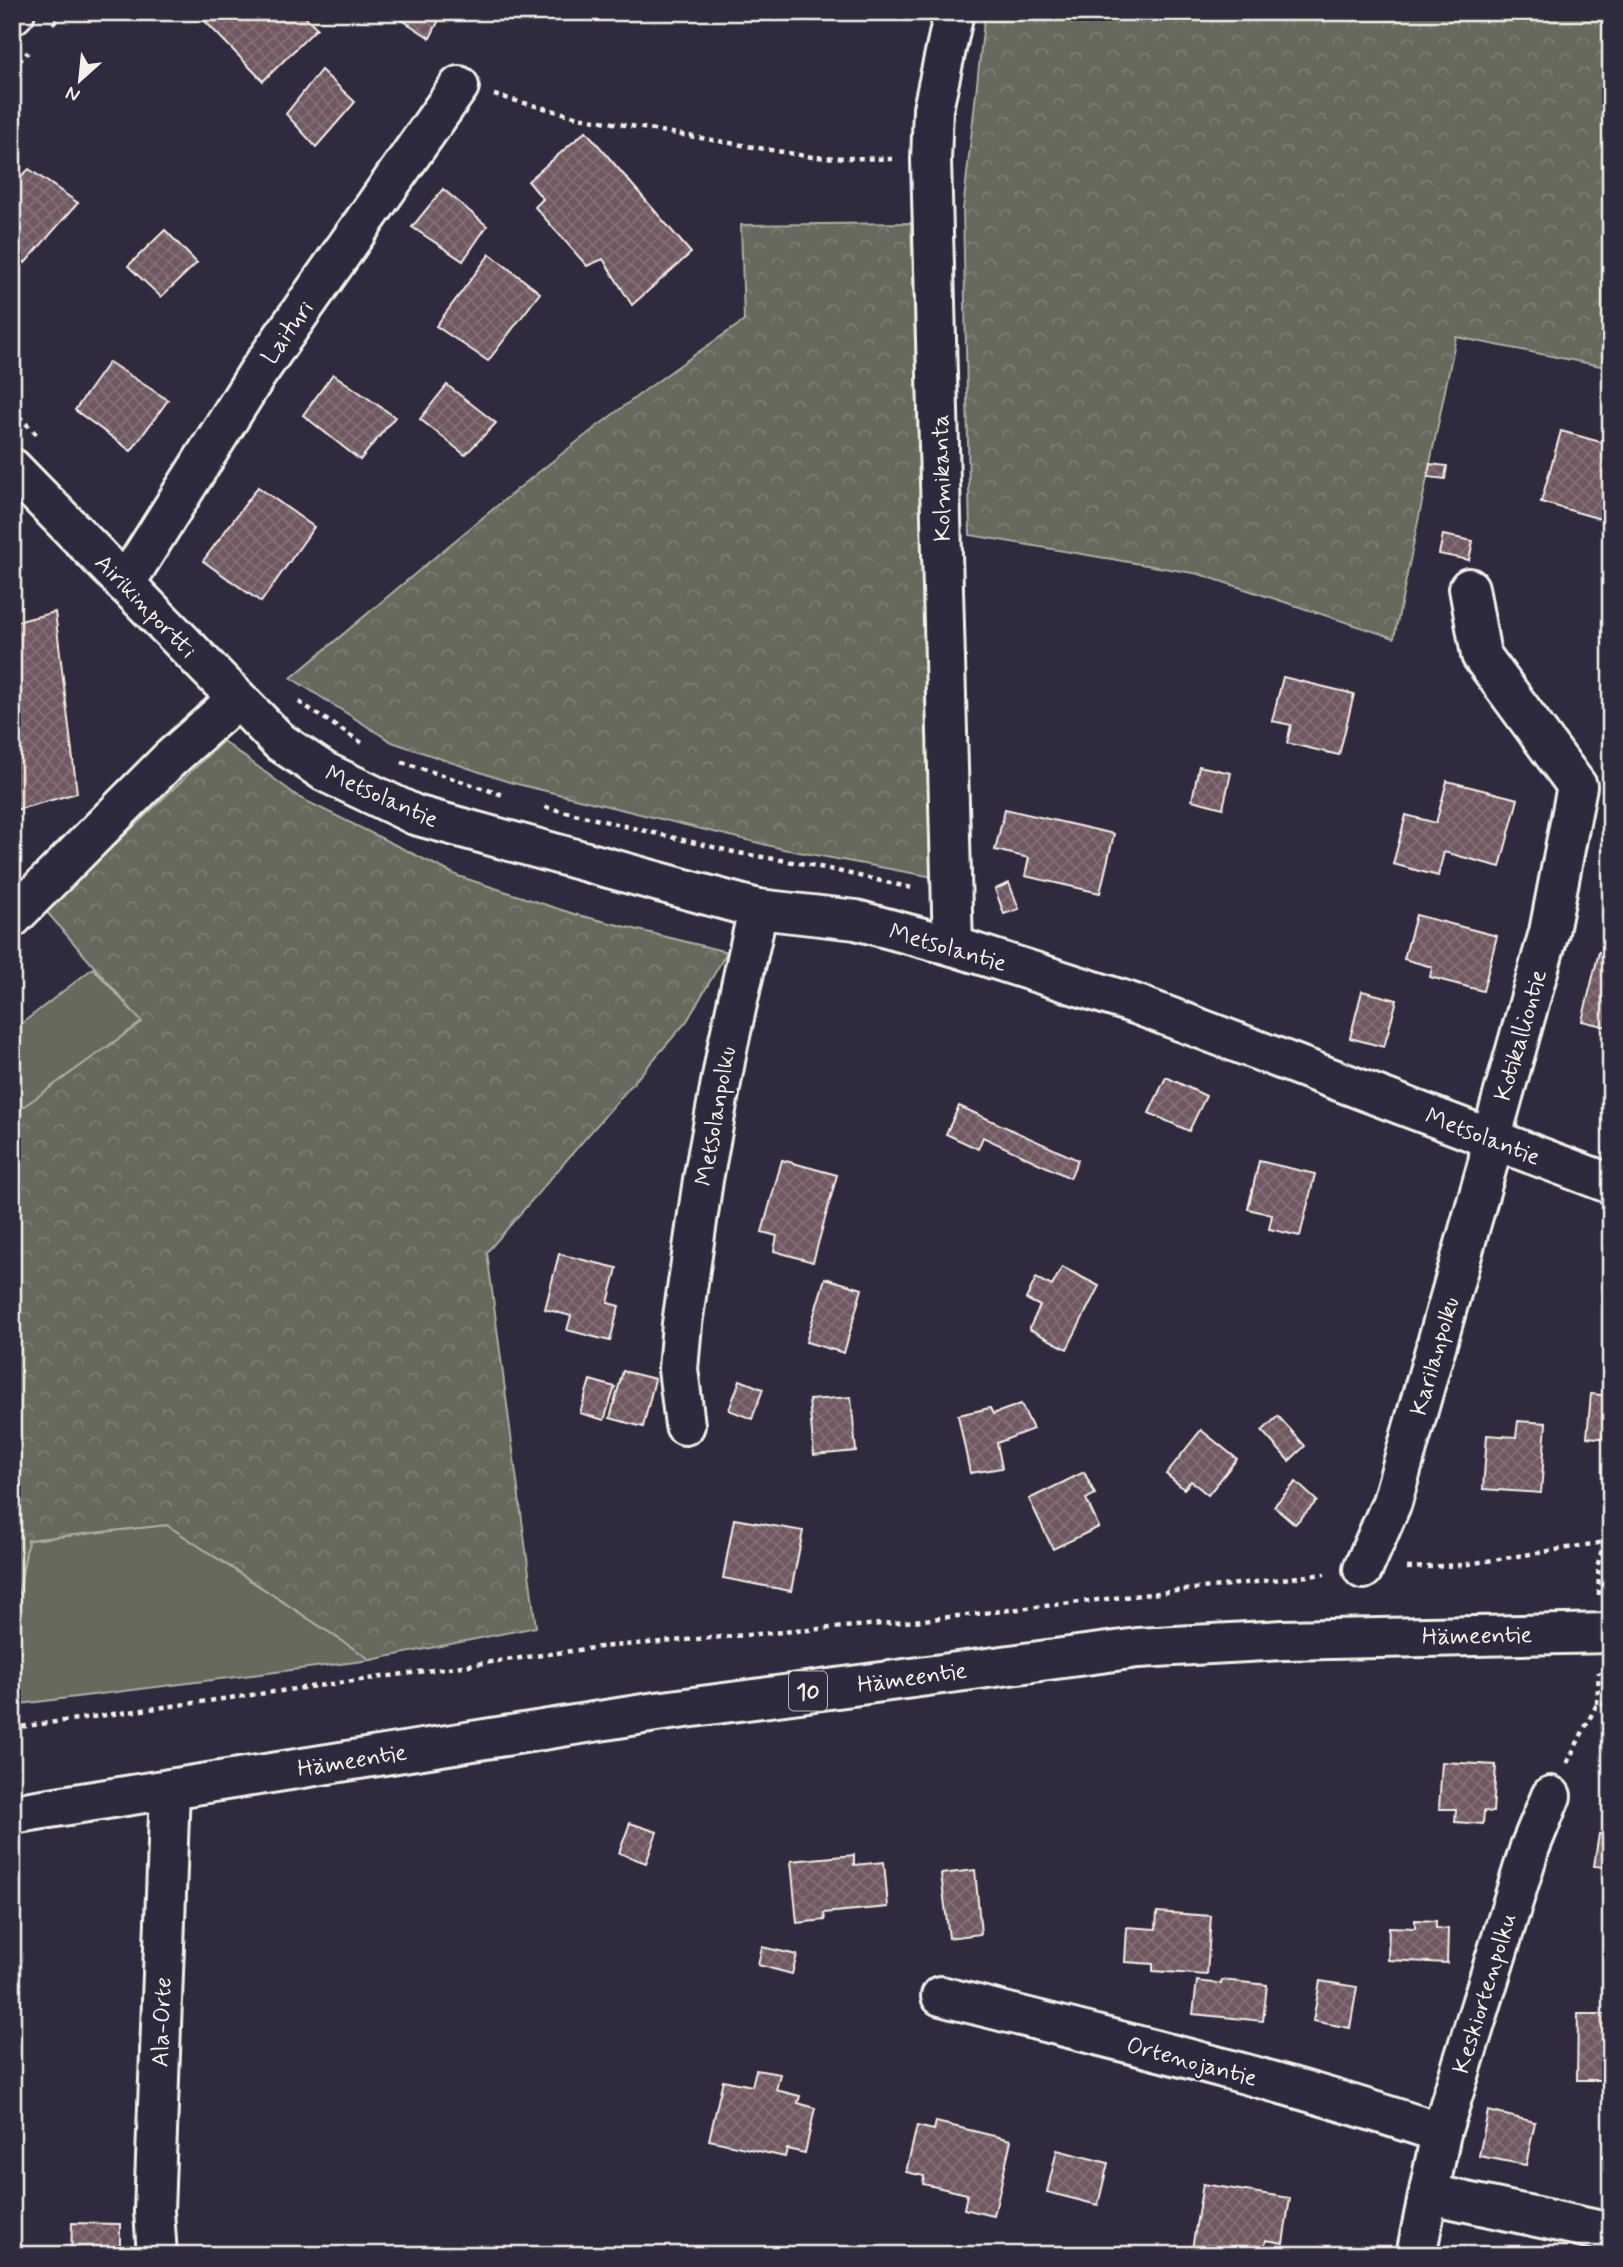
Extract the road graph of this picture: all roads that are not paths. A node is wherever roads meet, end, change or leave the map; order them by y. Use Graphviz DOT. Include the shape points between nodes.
graph roads {
  1 [pos="954,12"];
  2 [pos="460,86"];
  3 [pos="12,468"];
  4 [pos="125,584"];
  5 [pos="1469,588"];
  6 [pos="237,699"];
  7 [pos="280,742"];
  8 [pos="758,909"];
  9 [pos="12,918"];
  10 [pos="953,946"];
  11 [pos="1491,1139"];
  12 [pos="1611,1184"];
  13 [pos="685,1425"];
  14 [pos="1363,1569"];
  15 [pos="1611,1633"];
  16 [pos="170,1788"];
  17 [pos="1551,1796"];
  18 [pos="12,1814"];
  19 [pos="941,1996"];
  20 [pos="1441,2133"];
  21 [pos="1430,2194"];
  22 [pos="1611,2233"];
  23 [pos="157,2255"];
  24 [pos="1416,2255"];
  1 -- 10 [label="main road, Kolmikanta" via="933,109 931,160"];
  2 -- 4 [label="main road, Laituri" via="257,374"];
  3 -- 4 [label="main road, Airikinportti"];
  4 -- 6 [label="main road, Airikinportti"];
  5 -- 11 [label="main road, Kotikalliontie" via="1481,656 1577,786 1549,932"];
  6 -- 7 [label="main road, Airikinportti"];
  6 -- 9 [label="main road" via="169,760"];
  7 -- 8 [label="main road, Metsolantie" via="325,772 415,815"];
  8 -- 10 [label="main road, Metsolantie" via="856,920"];
  8 -- 13 [label="main road, Metsolanpolku" via="708,1153 682,1324 678,1369"];
  10 -- 11 [label="main road, Metsolantie" via="1135,1004"];
  11 -- 12 [label="main road, Metsolantie"];
  11 -- 14 [label="main road, Karilanpolku" via="1392,1502"];
  15 -- 16 [label="main road, Hämeentie / 10" via="1138,1648 656,1713"];
  16 -- 18 [label="main road, Hämeentie / 10"];
  16 -- 23 [label="main road, Ala-Orte" via="154,2211"];
  17 -- 20 [label="main road, Keskiortenpolku" via="1530,1847"];
  19 -- 20 [label="main road, Ortenojantie" via="1131,2044"];
  20 -- 21 [label="main road, Keskiortenpolku"];
  21 -- 22 [label="main road"];
  21 -- 24 [label="main road, Keskiortenpolku"];
}
